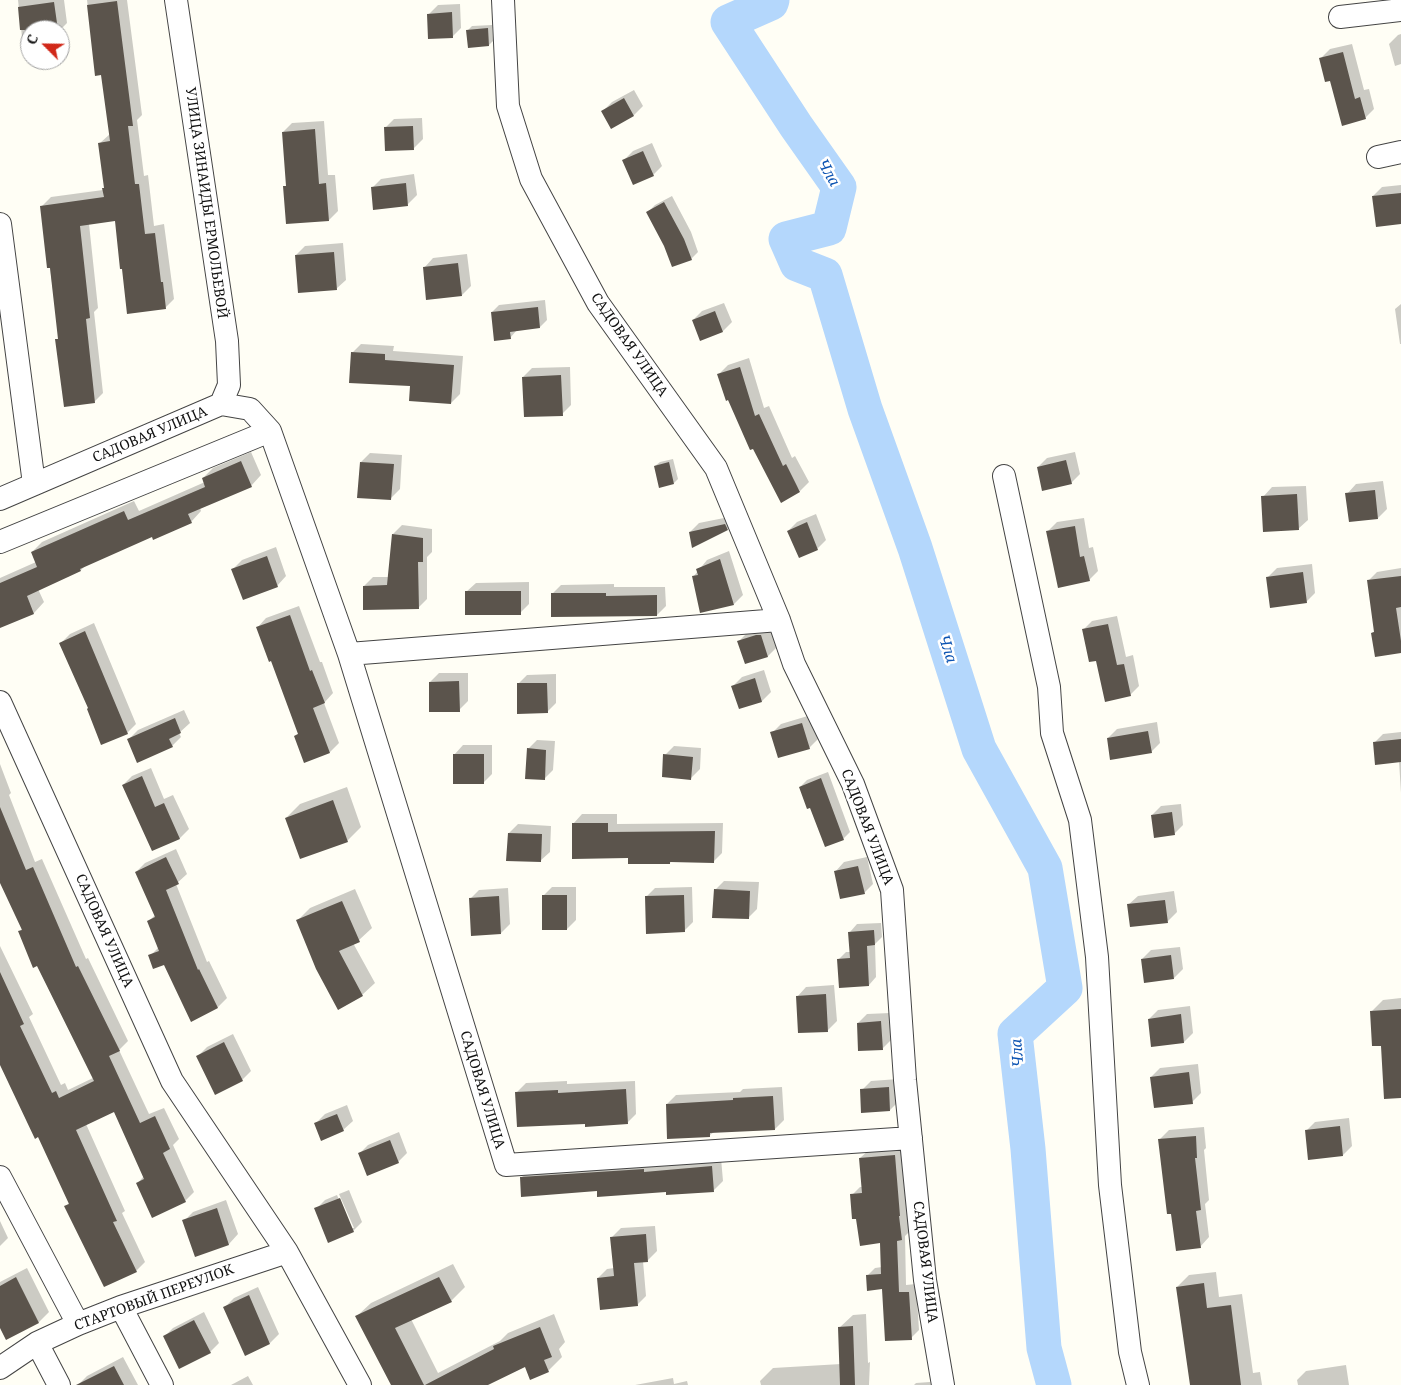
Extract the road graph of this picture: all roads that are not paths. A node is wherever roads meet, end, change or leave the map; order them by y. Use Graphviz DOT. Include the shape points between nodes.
graph roads {
  1 [pos="176,0"];
  2 [pos="503,0"];
  3 [pos="1401,10"];
  4 [pos="1340,17"];
  5 [pos="1401,152"];
  6 [pos="1378,156"];
  7 [pos="0,224"];
  8 [pos="221,404"];
  9 [pos="270,431"];
  10 [pos="1004,476"];
  11 [pos="34,484"];
  12 [pos="0,499"];
  13 [pos="0,542"];
  14 [pos="779,620"];
  15 [pos="349,654"];
  16 [pos="0,702"];
  17 [pos="911,1138"];
  18 [pos="0,1176"];
  19 [pos="287,1252"];
  20 [pos="121,1307"];
  21 [pos="78,1324"];
  22 [pos="38,1343"];
  23 [pos="0,1368"];
  24 [pos="59,1385"];
  25 [pos="162,1385"];
  26 [pos="360,1385"];
  27 [pos="943,1385"];
  28 [pos="1138,1385"];
  1 -- 8 [label="street, УЛИЦА ЗИНАИДЫ ЕРМОЛЬЕВОЙ" via="227,341 229,385"];
  2 -- 14 [label="street, САДОВАЯ УЛИЦА" via="508,106 531,178 598,304 716,468"];
  3 -- 4 [label="street"];
  5 -- 6 [label="street"];
  7 -- 11 [label="street"];
  8 -- 9 [label="street, САДОВАЯ УЛИЦА" via="250,409"];
  8 -- 11 [label="street, САДОВАЯ УЛИЦА"];
  9 -- 13 [label="street"];
  9 -- 15 [label="street, САДОВАЯ УЛИЦА"];
  10 -- 28 [label="street" via="1049,687 1052,733 1080,820 1096,957 1110,1185 1130,1352"];
  11 -- 12 [label="street, САДОВАЯ УЛИЦА"];
  14 -- 15 [label="street"];
  14 -- 17 [label="street, САДОВАЯ УЛИЦА" via="794,664 852,784 892,890"];
  15 -- 17 [label="street, САДОВАЯ УЛИЦА" via="506,1165"];
  16 -- 19 [label="street, САДОВАЯ УЛИЦА" via="172,1081"];
  17 -- 27 [label="street, САДОВАЯ УЛИЦА" via="925,1280"];
  18 -- 21 [label="street"];
  19 -- 20 [label="street, СТАРТОВЫЙ ПЕРЕУЛОК"];
  19 -- 26 [label="street, САДОВАЯ УЛИЦА"];
  20 -- 21 [label="street, СТАРТОВЫЙ ПЕРЕУЛОК"];
  20 -- 25 [label="street"];
  21 -- 22 [label="street, СТАРТОВЫЙ ПЕРЕУЛОК"];
  22 -- 23 [label="street, СТАРТОВЫЙ ПЕРЕУЛОК"];
  22 -- 24 [label="street"];
}
